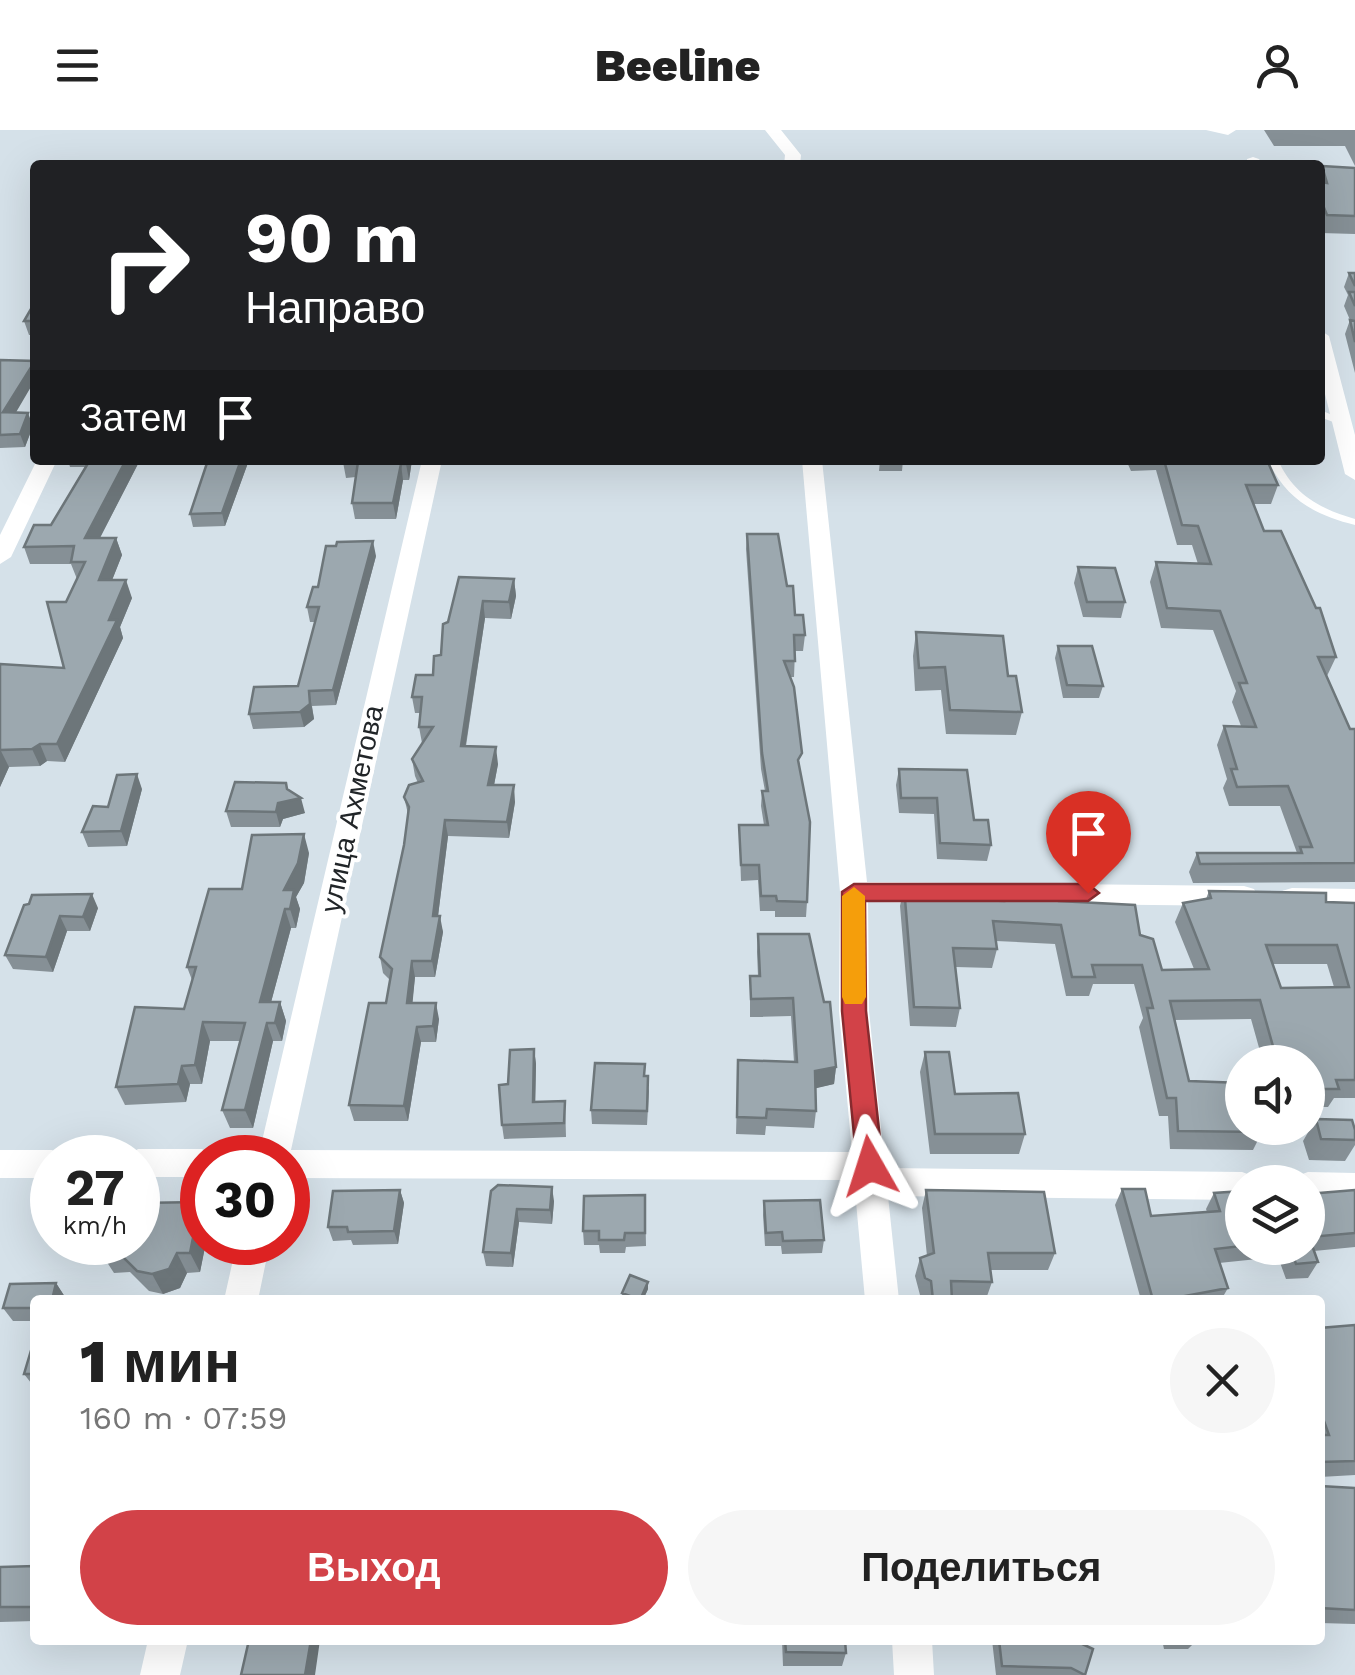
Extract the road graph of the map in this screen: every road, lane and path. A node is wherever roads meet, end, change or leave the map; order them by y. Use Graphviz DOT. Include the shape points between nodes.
graph roads {
  1 [pos="773,130"];
  2 [pos="1214,130"];
  3 [pos="1228,130"];
  4 [pos="792,160"];
  5 [pos="1325,365"];
  6 [pos="1325,416"];
  7 [pos="1342,422"];
  8 [pos="45,465"];
  9 [pos="431,465"];
  10 [pos="812,465"];
  11 [pos="1275,465"];
  12 [pos="1355,474"];
  13 [pos="1355,522"];
  14 [pos="0,556"];
  15 [pos="854,892"];
  16 [pos="1355,899"];
  17 [pos="279,1135"];
  18 [pos="0,1164"];
  19 [pos="30,1164"];
  20 [pos="310,1164"];
  21 [pos="871,1174"];
  22 [pos="1225,1185"];
  23 [pos="1325,1186"];
  24 [pos="1355,1187"];
  25 [pos="249,1265"];
  26 [pos="242,1295"];
  27 [pos="882,1295"];
  28 [pos="167,1645"];
  29 [pos="912,1645"];
  30 [pos="160,1675"];
  31 [pos="914,1675"];
  1 -- 4 [label="street"];
  2 -- 3 [label="street"];
  5 -- 7 [label="street"];
  6 -- 7 [label="lane"];
  7 -- 12 [label="street"];
  8 -- 14 [label="street"];
  9 -- 17 [label="street, улица Ахметова"];
  10 -- 15 [label="street"];
  11 -- 13 [label="lane" via="1298,498"];
  15 -- 16 [label="street"];
  15 -- 21 [label="street" via="854,1011"];
  18 -- 19 [label="street"];
  20 -- 21 [label="street"];
  21 -- 22 [label="street"];
  21 -- 27 [label="street"];
  23 -- 24 [label="street"];
  25 -- 26 [label="street"];
  28 -- 30 [label="street"];
  29 -- 31 [label="street"];
}
